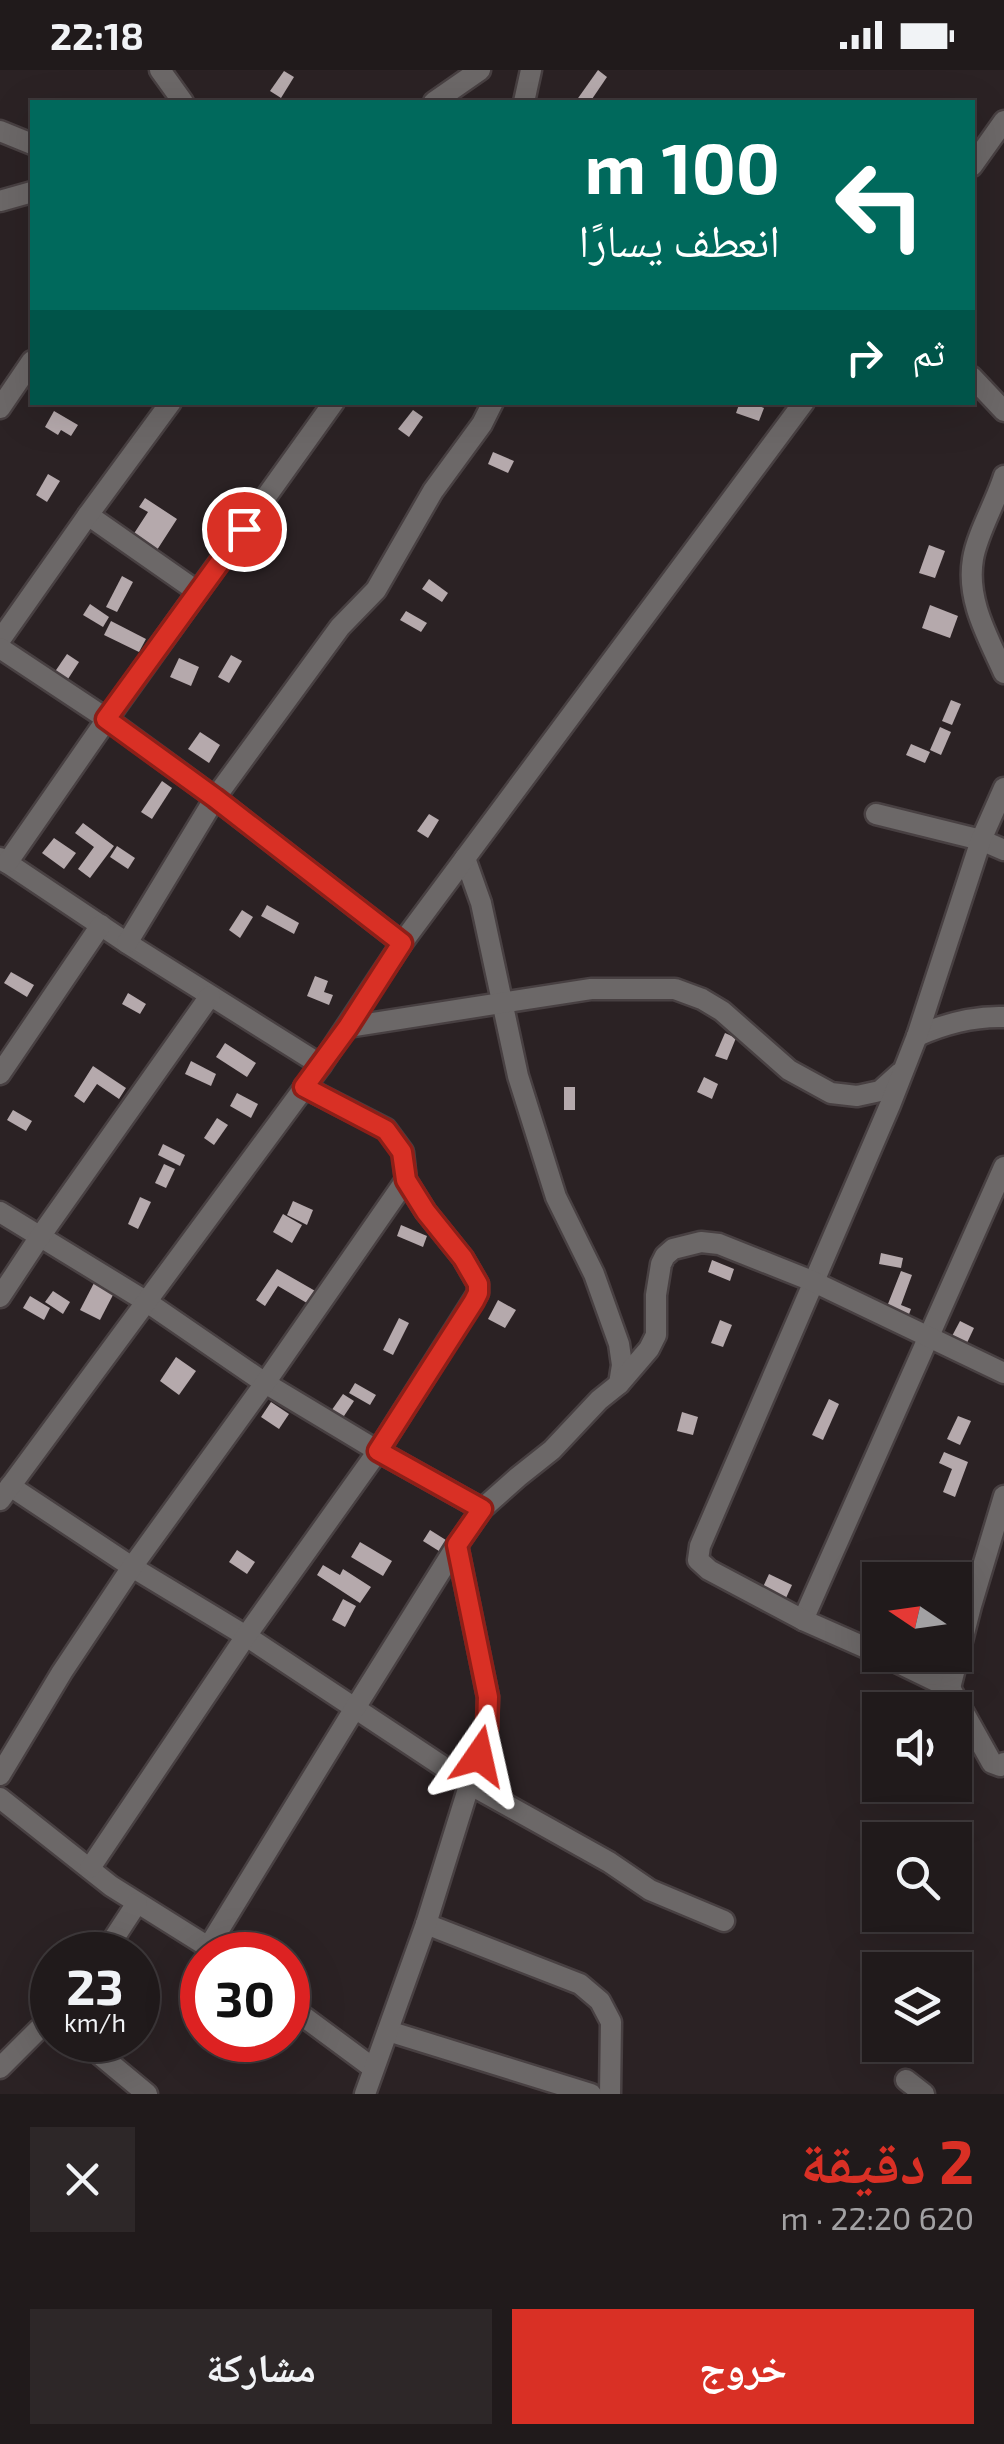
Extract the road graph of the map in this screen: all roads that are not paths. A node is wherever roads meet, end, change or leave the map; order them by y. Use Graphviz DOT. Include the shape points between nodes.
graph roads {
  1 [pos="160,70"];
  2 [pos="480,70"];
  3 [pos="531,70"];
  4 [pos="182,100"];
  5 [pos="437,100"];
  6 [pos="524,100"];
  7 [pos="1004,121"];
  8 [pos="0,131"];
  9 [pos="30,143"];
  10 [pos="975,162"];
  11 [pos="30,193"];
  12 [pos="0,201"];
  13 [pos="30,363"];
  14 [pos="975,380"];
  15 [pos="169,405"];
  16 [pos="332,405"];
  17 [pos="492,405"];
  18 [pos="802,405"];
  19 [pos="0,408"];
  20 [pos="1004,411"];
  21 [pos="1004,476"];
  22 [pos="88,515"];
  23 [pos="198,592"];
  24 [pos="0,644"];
  25 [pos="1004,673"];
  26 [pos="106,719"];
  27 [pos="1004,788"];
  28 [pos="215,798"];
  29 [pos="876,814"];
  30 [pos="981,840"];
  31 [pos="1004,850"];
  32 [pos="466,858"];
  33 [pos="4,861"];
  34 [pos="101,925"];
  35 [pos="126,943"];
  36 [pos="402,943"];
  37 [pos="210,996"];
  38 [pos="504,1002"];
  39 [pos="1004,1018"];
  40 [pos="348,1027"];
  41 [pos="917,1036"];
  42 [pos="321,1065"];
  43 [pos="2,1067"];
  44 [pos="902,1072"];
  45 [pos="304,1087"];
  46 [pos="1004,1167"];
  47 [pos="406,1180"];
  48 [pos="0,1212"];
  49 [pos="39,1238"];
  50 [pos="812,1281"];
  51 [pos="0,1298"];
  52 [pos="147,1302"];
  53 [pos="930,1337"];
  54 [pos="1004,1373"];
  55 [pos="265,1382"];
  56 [pos="619,1384"];
  57 [pos="378,1451"];
  58 [pos="5,1493"];
  59 [pos="1004,1496"];
  60 [pos="482,1509"];
  61 [pos="457,1545"];
  62 [pos="132,1566"];
  63 [pos="802,1620"];
  64 [pos="246,1636"];
  65 [pos="862,1647"];
  66 [pos="917,1672"];
  67 [pos="950,1688"];
  68 [pos="355,1708"];
  69 [pos="1004,1763"];
  70 [pos="0,1774"];
  71 [pos="470,1785"];
  72 [pos="0,1798"];
  73 [pos="90,1868"];
  74 [pos="136,1902"];
  75 [pos="724,1920"];
  76 [pos="426,1924"];
  77 [pos="117,1932"];
  78 [pos="184,1932"];
  79 [pos="226,1932"];
  80 [pos="310,2021"];
  81 [pos="388,2031"];
  82 [pos="30,2038"];
  83 [pos="109,2062"];
  84 [pos="0,2068"];
  85 [pos="373,2068"];
  86 [pos="906,2080"];
  87 [pos="148,2094"];
  88 [pos="365,2094"];
  89 [pos="591,2094"];
  90 [pos="610,2094"];
  91 [pos="924,2094"];
  1 -- 4 [label="street"];
  2 -- 5 [label="street"];
  3 -- 6 [label="street"];
  7 -- 10 [label="street"];
  8 -- 9 [label="street"];
  11 -- 12 [label="street"];
  13 -- 19 [label="street"];
  14 -- 20 [label="street"];
  15 -- 22 [label="street"];
  16 -- 23 [label="street"];
  17 -- 28 [label="street" via="376,590 340,626"];
  18 -- 32 [label="street"];
  21 -- 25 [label="street" via="972,575 979,616"];
  22 -- 23 [label="street"];
  22 -- 24 [label="street"];
  23 -- 26 [label="street"];
  24 -- 26 [label="street"];
  26 -- 28 [label="street"];
  26 -- 33 [label="street"];
  27 -- 30 [label="street"];
  28 -- 35 [label="street"];
  28 -- 36 [label="street"];
  29 -- 30 [label="street"];
  30 -- 31 [label="street"];
  30 -- 41 [label="street"];
  32 -- 36 [label="street"];
  32 -- 38 [label="street"];
  33 -- 34 [label="street"];
  34 -- 35 [label="street"];
  34 -- 43 [label="street"];
  35 -- 37 [label="street"];
  36 -- 40 [label="street"];
  37 -- 42 [label="street"];
  37 -- 49 [label="street"];
  38 -- 40 [label="street"];
  38 -- 44 [label="street" via="591,989 675,989 722,1011 789,1070 831,1093 880,1090"];
  38 -- 56 [label="street" via="518,1076 556,1198 619,1344"];
  39 -- 41 [label="street" via="982,1016"];
  40 -- 42 [label="street"];
  41 -- 44 [label="street"];
  42 -- 45 [label="street"];
  44 -- 50 [label="street"];
  45 -- 47 [label="street" via="386,1130 402,1152"];
  45 -- 52 [label="street"];
  46 -- 53 [label="street"];
  47 -- 55 [label="street"];
  47 -- 57 [label="street" via="463,1258 478,1293"];
  48 -- 49 [label="street"];
  49 -- 51 [label="street"];
  49 -- 52 [label="street"];
  50 -- 53 [label="street"];
  50 -- 56 [label="street" via="719,1244 673,1249 660,1264 656,1334"];
  50 -- 63 [label="street" via="698,1560"];
  52 -- 55 [label="street"];
  52 -- 58 [label="street"];
  53 -- 54 [label="street"];
  53 -- 63 [label="street"];
  55 -- 57 [label="street"];
  55 -- 62 [label="street"];
  56 -- 60 [label="street"];
  57 -- 60 [label="street"];
  57 -- 64 [label="street"];
  58 -- 62 [label="street"];
  59 -- 67 [label="street"];
  60 -- 61 [label="street"];
  61 -- 68 [label="street"];
  61 -- 71 [label="street" via="489,1711"];
  62 -- 64 [label="street"];
  62 -- 70 [label="street"];
  63 -- 65 [label="street"];
  64 -- 68 [label="street"];
  64 -- 73 [label="street"];
  66 -- 67 [label="street"];
  67 -- 69 [label="street" via="992,1763"];
  68 -- 71 [label="street"];
  68 -- 79 [label="street"];
  71 -- 75 [label="street" via="650,1890"];
  71 -- 76 [label="street"];
  72 -- 73 [label="street"];
  73 -- 74 [label="street"];
  74 -- 77 [label="street"];
  74 -- 78 [label="street"];
  76 -- 81 [label="street"];
  76 -- 90 [label="street" via="580,1984 600,2001 611,2022"];
  80 -- 85 [label="street"];
  81 -- 85 [label="street"];
  81 -- 89 [label="street"];
  82 -- 84 [label="street"];
  83 -- 87 [label="street"];
  85 -- 88 [label="street"];
  86 -- 91 [label="street"];
}
